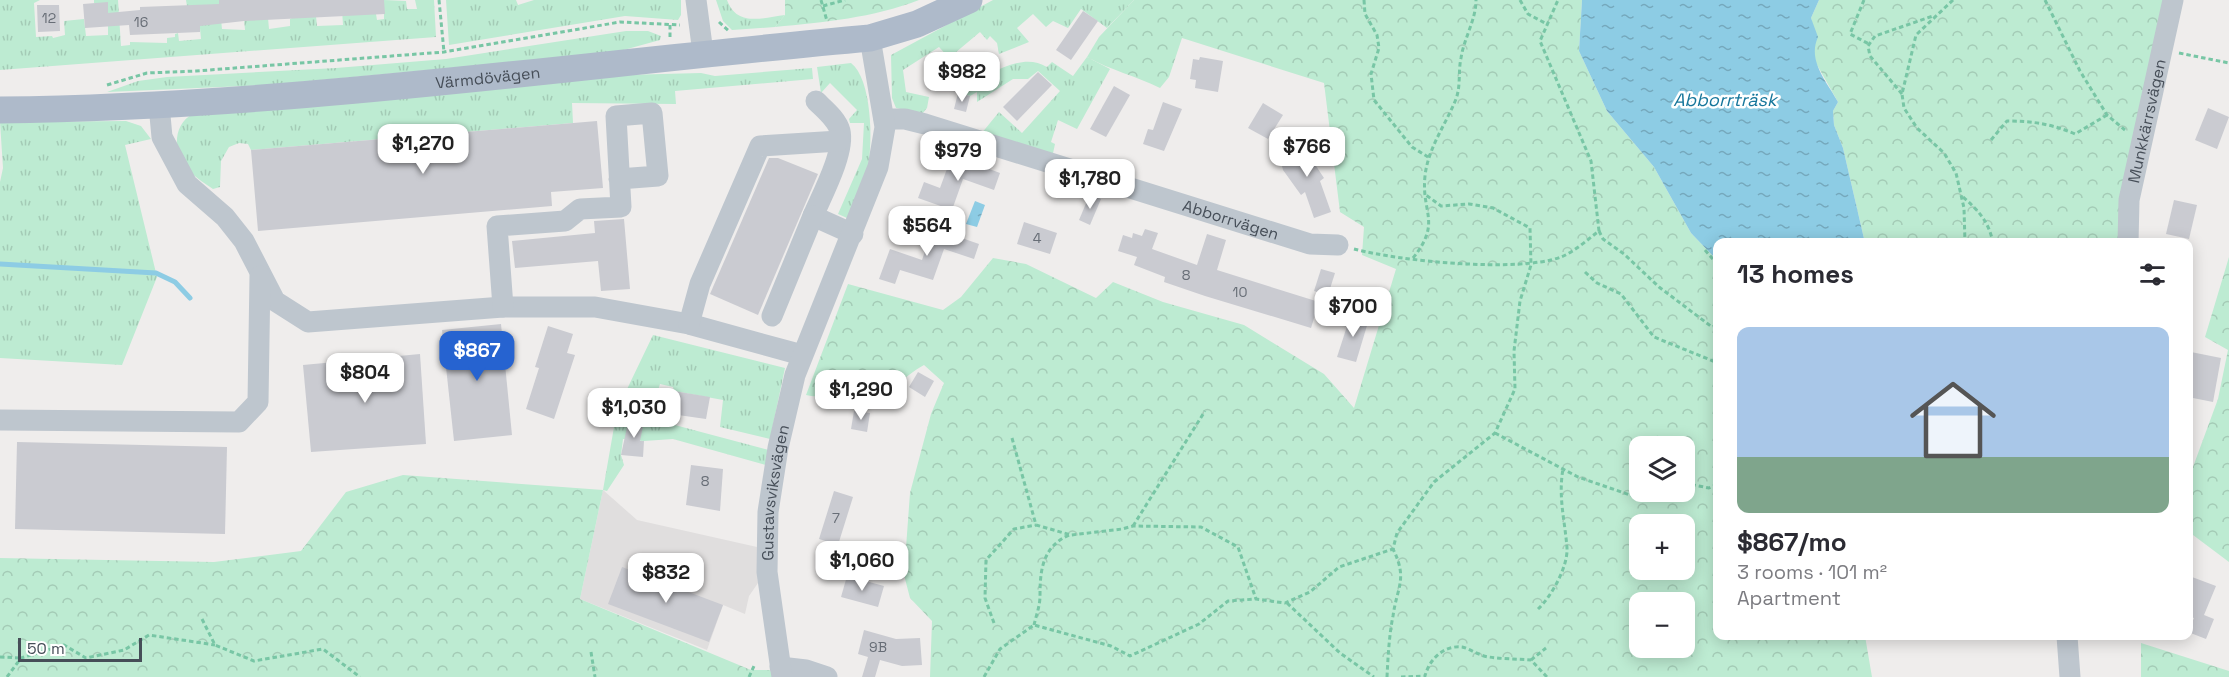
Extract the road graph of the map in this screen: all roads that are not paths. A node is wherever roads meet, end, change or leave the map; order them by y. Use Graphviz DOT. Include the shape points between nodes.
graph roads {
  1 [pos="696,0"];
  2 [pos="969,0"];
  3 [pos="2173,0"];
  4 [pos="870,38"];
  5 [pos="703,53"];
  6 [pos="816,101"];
  7 [pos="159,105"];
  8 [pos="0,110"];
  9 [pos="884,119"];
  10 [pos="839,141"];
  11 [pos="620,179"];
  12 [pos="813,216"];
  13 [pos="853,234"];
  14 [pos="2128,238"];
  15 [pos="1338,245"];
  16 [pos="260,275"];
  17 [pos="503,307"];
  18 [pos="772,316"];
  19 [pos="689,324"];
  20 [pos="802,355"];
  21 [pos="0,420"];
  22 [pos="2067,640"];
  23 [pos="781,672"];
  24 [pos="826,677"];
  25 [pos="2070,677"];
  1 -- 5 [label="street"];
  2 -- 4 [label="main road, Värmdövägen" via="917,24"];
  3 -- 14 [label="street, Munkkärrsvägen" via="2129,200"];
  4 -- 5 [label="main road, Värmdövägen"];
  4 -- 9 [label="street, Gustavsviksvägen"];
  5 -- 7 [label="main road, Värmdövägen" via="435,83"];
  6 -- 10 [label="street" via="833,118 840,131"];
  7 -- 8 [label="main road, Värmdövägen"];
  7 -- 16 [label="street" via="162,137 178,170 198,195 225,217 244,242"];
  9 -- 13 [label="street, Gustavsviksvägen" via="878,167"];
  9 -- 15 [label="street, Abborrvägen" via="925,124 1310,244"];
  10 -- 12 [label="street" via="836,162"];
  10 -- 19 [label="street" via="760,146 700,284"];
  11 -- 17 [label="street" via="621,207 580,209 565,221 497,226"];
  12 -- 13 [label="street"];
  12 -- 18 [label="street"];
  13 -- 20 [label="street, Gustavsviksvägen"];
  16 -- 17 [label="street" via="275,301 308,322"];
  16 -- 21 [label="street" via="258,402 239,423"];
  17 -- 19 [label="street" via="595,307"];
  19 -- 20 [label="street"];
  20 -- 23 [label="street, Gustavsviksvägen" via="778,448 766,538 768,590"];
  22 -- 25 [label="street"];
  23 -- 24 [label="street"];
}
